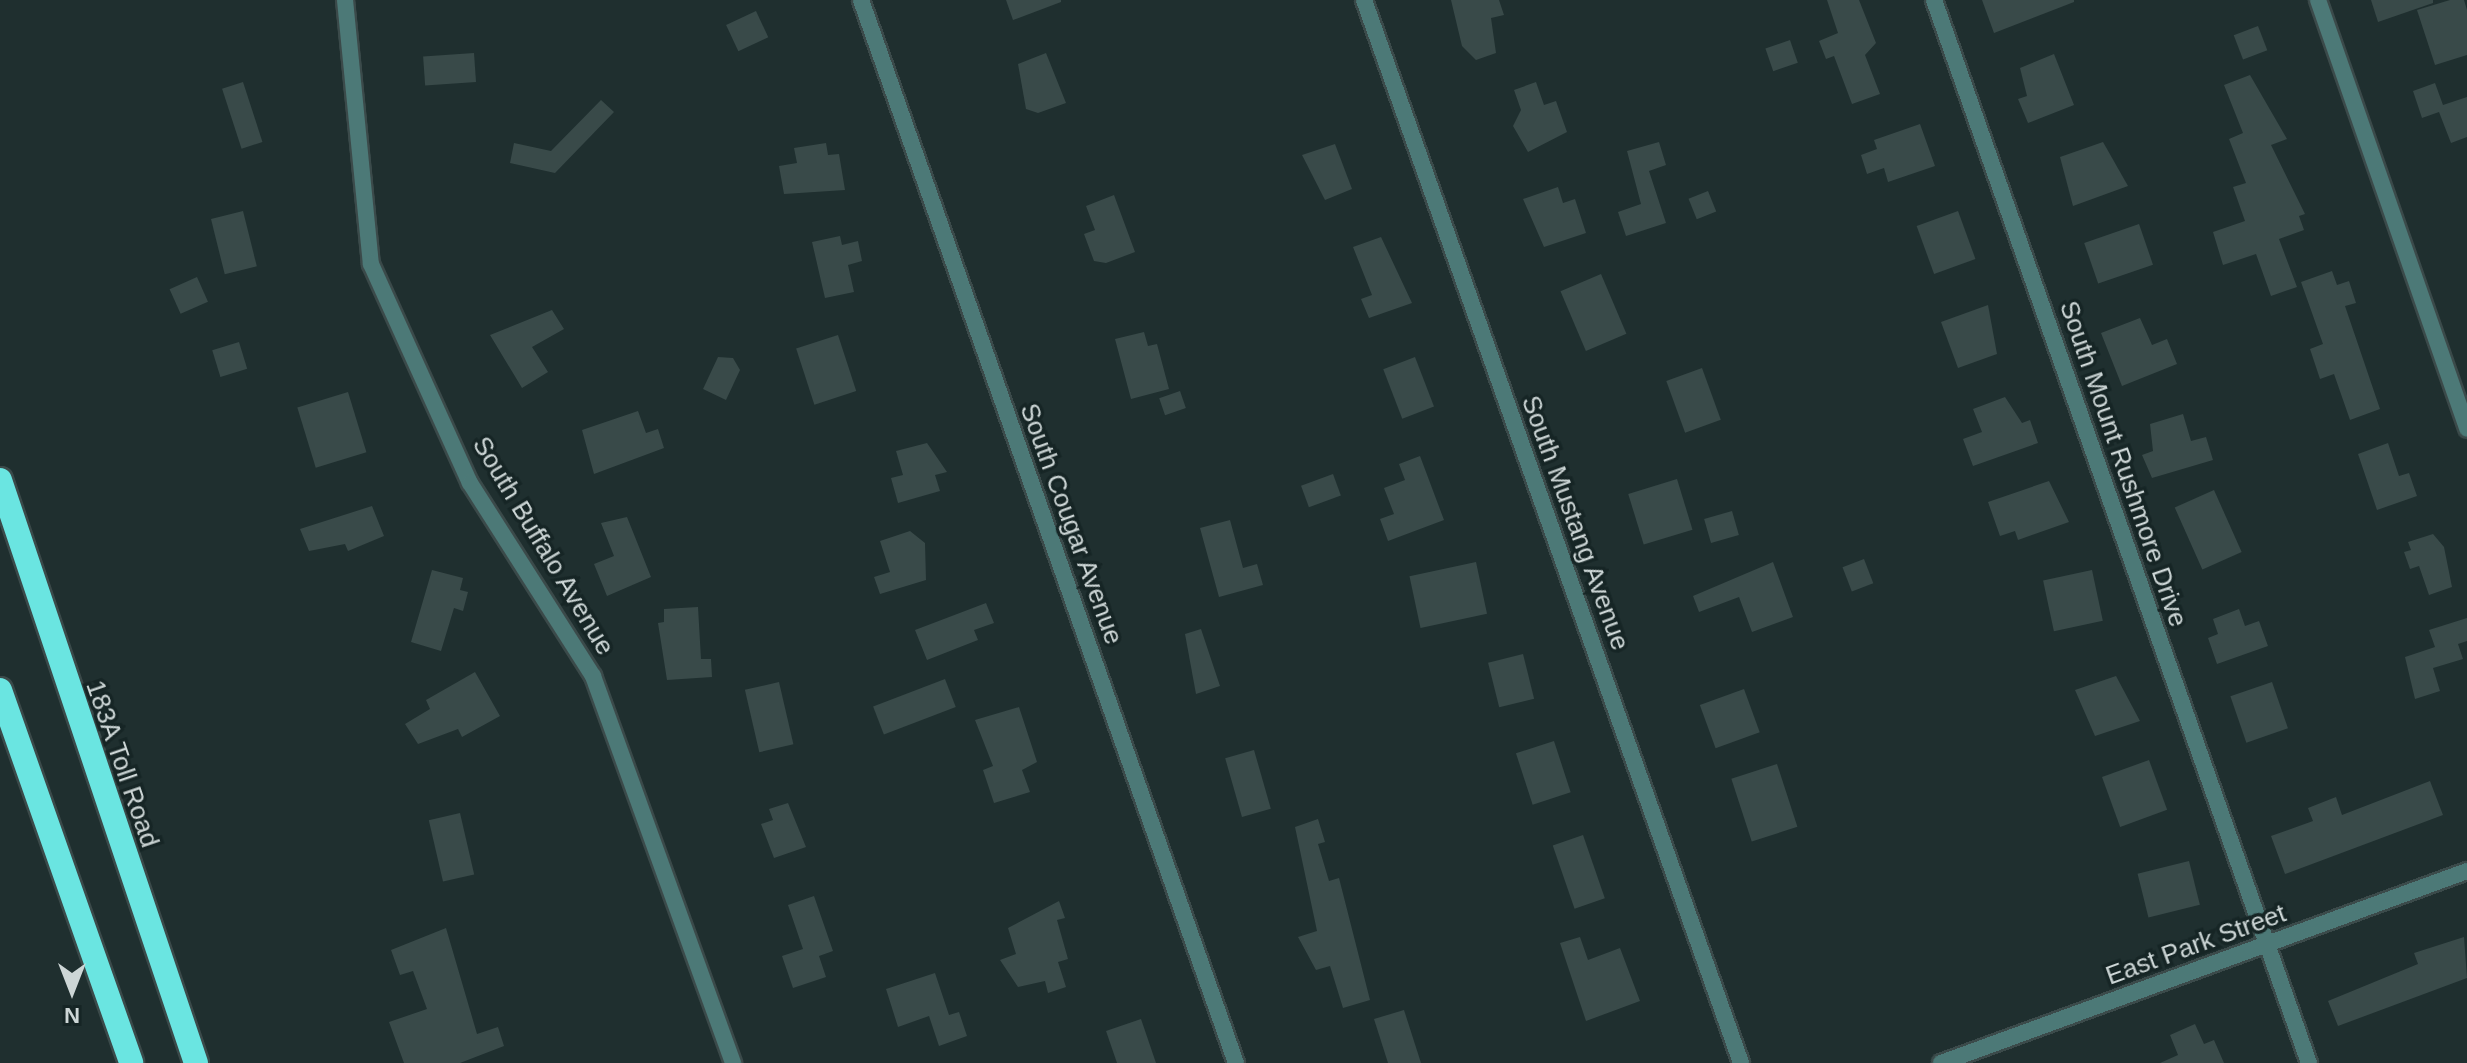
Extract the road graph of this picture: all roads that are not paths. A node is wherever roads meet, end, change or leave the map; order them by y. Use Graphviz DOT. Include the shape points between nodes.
graph roads {
  1 [pos="345,0"];
  2 [pos="861,0"];
  3 [pos="1364,0"];
  4 [pos="1934,0"];
  5 [pos="2318,0"];
  6 [pos="2467,429"];
  7 [pos="0,480"];
  8 [pos="0,690"];
  9 [pos="2467,871"];
  10 [pos="2267,945"];
  11 [pos="131,1063"];
  12 [pos="196,1063"];
  13 [pos="733,1063"];
  14 [pos="1236,1063"];
  15 [pos="1741,1063"];
  16 [pos="1941,1063"];
  17 [pos="2309,1063"];
  1 -- 13 [label="street, South Buffalo Avenue" via="371,264 470,483 593,676"];
  2 -- 14 [label="street, South Cougar Avenue"];
  3 -- 15 [label="street, South Mustang Avenue"];
  4 -- 10 [label="street, South Mount Rushmore Drive"];
  5 -- 6 [label="street"];
  7 -- 12 [label="highway, 183A Toll Road"];
  8 -- 11 [label="highway"];
  9 -- 10 [label="street, East Park Street"];
  10 -- 16 [label="street, East Park Street"];
  10 -- 17 [label="street, South Mount Rushmore Drive"];
}
